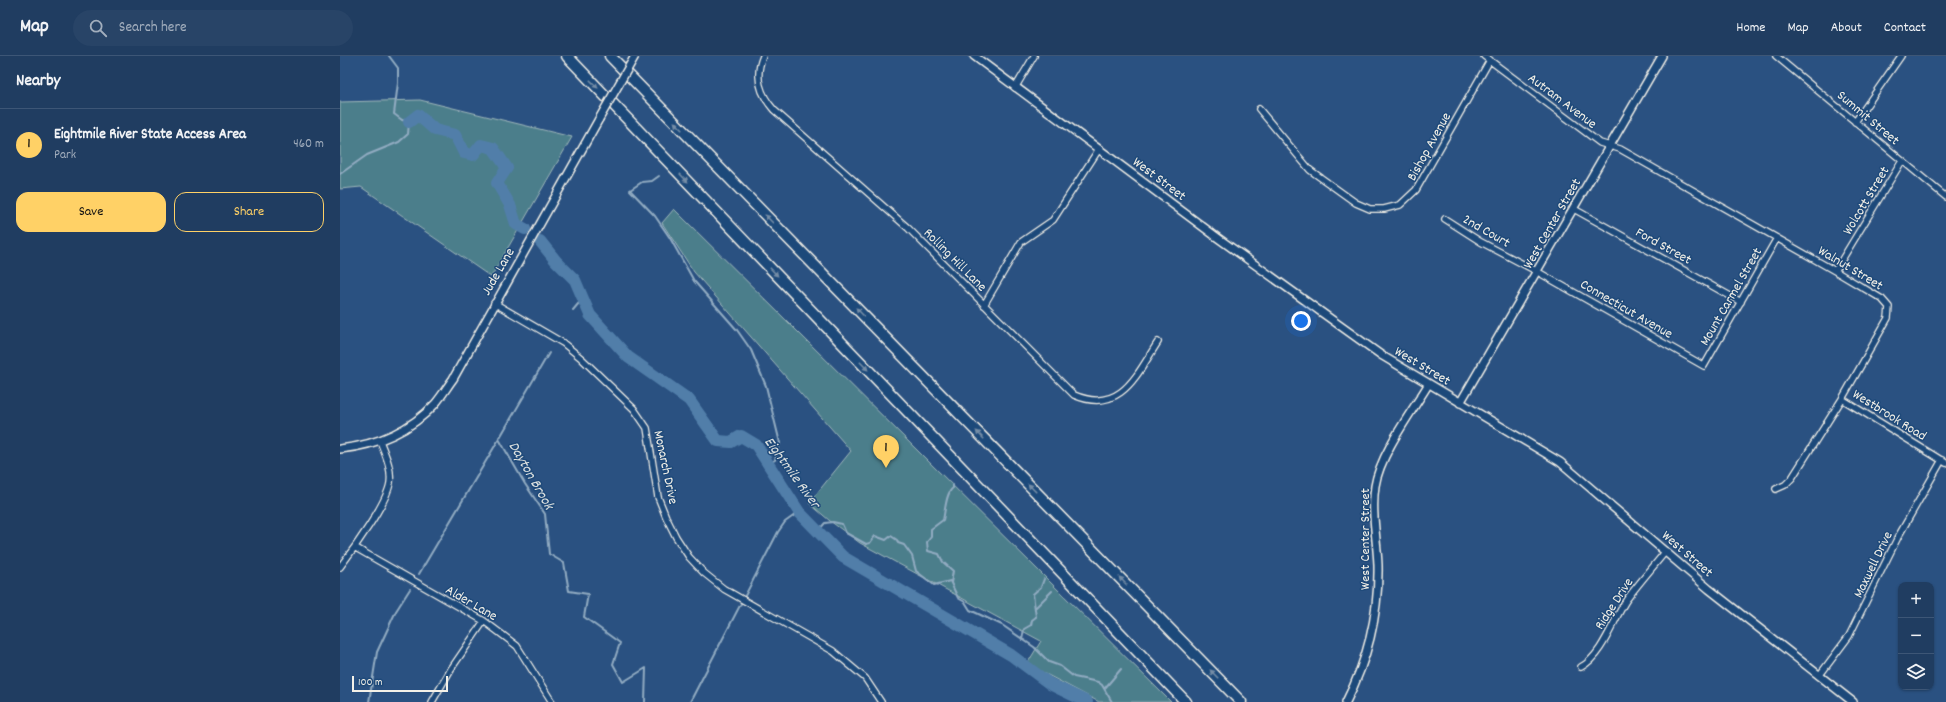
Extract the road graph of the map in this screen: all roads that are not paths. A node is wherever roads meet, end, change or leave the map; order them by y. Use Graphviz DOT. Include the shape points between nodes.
graph roads {
  1 [pos="567,56"];
  2 [pos="610,56"];
  3 [pos="635,56"];
  4 [pos="763,56"];
  5 [pos="974,56"];
  6 [pos="1034,56"];
  7 [pos="1484,56"];
  8 [pos="1662,56"];
  9 [pos="1776,56"];
  10 [pos="1901,56"];
  11 [pos="1490,60"];
  12 [pos="1015,88"];
  13 [pos="1259,109"];
  14 [pos="1855,122"];
  15 [pos="1610,144"];
  16 [pos="1099,149"];
  17 [pos="1902,161"];
  18 [pos="1946,197"];
  19 [pos="1574,209"];
  20 [pos="1445,219"];
  21 [pos="1778,238"];
  22 [pos="1835,271"];
  23 [pos="1538,272"];
  24 [pos="494,302"];
  25 [pos="1741,302"];
  26 [pos="984,304"];
  27 [pos="1158,342"];
  28 [pos="1704,366"];
  29 [pos="1428,385"];
  30 [pos="1842,399"];
  31 [pos="1460,403"];
  32 [pos="380,441"];
  33 [pos="340,449"];
  34 [pos="1944,462"];
  35 [pos="1776,489"];
  36 [pos="356,548"];
  37 [pos="1666,551"];
  38 [pos="340,567"];
  39 [pos="484,621"];
  40 [pos="1581,667"];
  41 [pos="1820,676"];
  42 [pos="432,702"];
  43 [pos="552,702"];
  44 [pos="881,702"];
  45 [pos="1186,702"];
  46 [pos="1241,702"];
  47 [pos="1346,702"];
  48 [pos="1853,702"];
  1 -- 45 [label="highway, one-way"];
  46 -- 2 [label="highway, one-way"];
  3 -- 24 [label="street, Jude Lane, bridge"];
  4 -- 26 [label="street, Rolling Hill Lane" via="758,82 761,92 774,110 908,228"];
  5 -- 12 [label="street, West Street"];
  6 -- 12 [label="street"];
  7 -- 11 [label="street, Autram Avenue"];
  8 -- 15 [label="street, West Center Street"];
  9 -- 14 [label="street, Summit Street"];
  10 -- 14 [label="street"];
  11 -- 13 [label="street, Bishop Avenue" via="1416,190 1400,205 1384,209 1370,210 1356,203 1310,170"];
  11 -- 15 [label="street, Autram Avenue" via="1600,143"];
  12 -- 16 [label="street, West Street"];
  14 -- 17 [label="street, Summit Street"];
  15 -- 19 [label="street, West Center Street"];
  15 -- 21 [label="street, Walnut Street"];
  16 -- 26 [label="street" via="1053,220 1021,242"];
  16 -- 29 [label="street, West Street" via="1331,320"];
  17 -- 18 [label="street, Summit Street"];
  17 -- 22 [label="street, Wolcott Street"];
  19 -- 23 [label="street, West Center Street"];
  19 -- 25 [label="street, Ford Street"];
  20 -- 23 [label="street, 2nd Court" via="1481,242"];
  21 -- 22 [label="street, Walnut Street"];
  21 -- 25 [label="street, Mount Carmel Street"];
  22 -- 30 [label="street, Walnut Street" via="1882,299 1889,307 1888,318"];
  23 -- 28 [label="street, Connecticut Avenue"];
  23 -- 31 [label="street, West Center Street"];
  24 -- 32 [label="street, Jude Lane" via="453,379 435,404 407,427"];
  24 -- 44 [label="street, Monarch Drive" via="563,343 634,409 647,428 658,496 676,538 704,573 740,598 833,651 865,678"];
  25 -- 28 [label="street, Mount Carmel Street"];
  26 -- 27 [label="street, Rolling Hill Lane" via="1066,389 1084,399 1103,400 1124,391"];
  29 -- 31 [label="street, West Street"];
  29 -- 47 [label="street, West Center Street" via="1380,469 1375,486 1378,566 1376,608 1362,669"];
  30 -- 34 [label="street, Westbrook Road"];
  30 -- 35 [label="street, Walnut Street" via="1792,478"];
  31 -- 37 [label="street, West Street" via="1560,462"];
  32 -- 33 [label="street, Jude Lane"];
  32 -- 36 [label="street" via="390,467 390,483 384,499"];
  34 -- 41 [label="street, Maxwell Drive" via="1898,537 1850,636"];
  36 -- 38 [label="street"];
  36 -- 39 [label="street, Alder Lane"];
  37 -- 40 [label="street, Ridge Drive" via="1628,598 1597,653 1589,663"];
  37 -- 41 [label="street, West Street" via="1709,589"];
  39 -- 42 [label="street"];
  39 -- 43 [label="street, Alder Lane" via="517,646"];
  41 -- 48 [label="street, West Street"];
}
